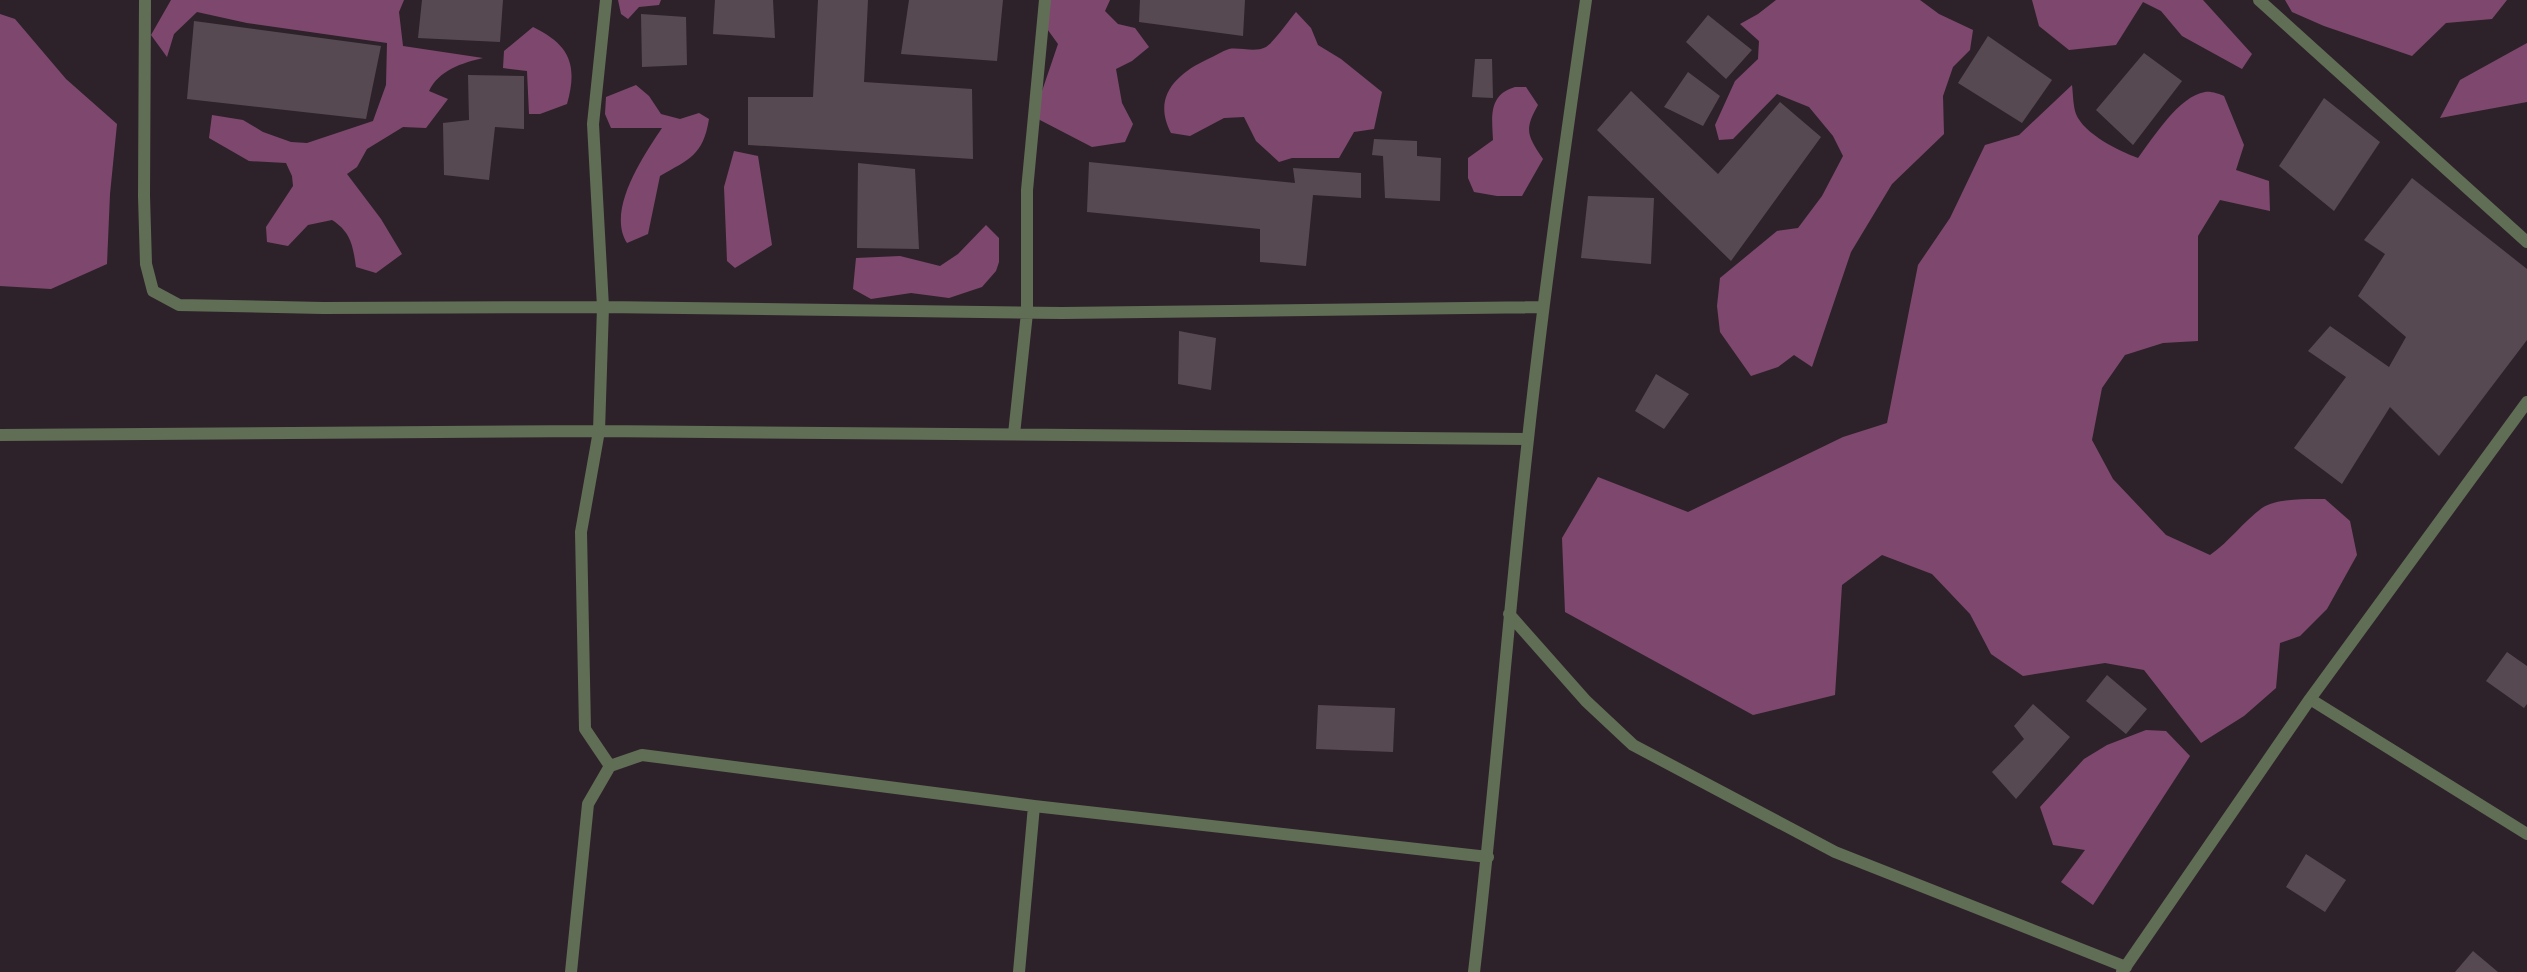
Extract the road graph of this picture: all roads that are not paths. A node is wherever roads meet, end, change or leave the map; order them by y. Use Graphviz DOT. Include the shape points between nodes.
graph roads {
  1 [pos="145,0"];
  2 [pos="606,0"];
  3 [pos="1045,0"];
  4 [pos="1586,0"];
  5 [pos="2259,0"];
  6 [pos="2527,242"];
  7 [pos="603,307"];
  8 [pos="1543,307"];
  9 [pos="1027,313"];
  10 [pos="2527,402"];
  11 [pos="599,431"];
  12 [pos="1014,434"];
  13 [pos="0,435"];
  14 [pos="1528,439"];
  15 [pos="1509,614"];
  16 [pos="2310,699"];
  17 [pos="610,766"];
  18 [pos="1034,806"];
  19 [pos="2527,834"];
  20 [pos="1488,857"];
  21 [pos="2124,969"];
  22 [pos="572,972"];
  23 [pos="1019,972"];
  24 [pos="1474,972"];
  1 -- 7 [label="street" via="144,208 146,264 153,291 179,305"];
  2 -- 7 [label="street" via="593,124"];
  3 -- 9 [label="street" via="1027,190"];
  4 -- 8 [label="street"];
  5 -- 6 [label="street"];
  7 -- 9 [label="street"];
  7 -- 11 [label="street"];
  8 -- 9 [label="street"];
  8 -- 14 [label="street"];
  9 -- 12 [label="street"];
  10 -- 16 [label="street"];
  11 -- 12 [label="street"];
  11 -- 13 [label="street"];
  11 -- 17 [label="street" via="581,532 585,729"];
  12 -- 14 [label="street"];
  14 -- 15 [label="street"];
  15 -- 20 [label="street"];
  15 -- 21 [label="street" via="1586,701 1633,745 1835,852"];
  16 -- 19 [label="street"];
  16 -- 21 [label="street"];
  17 -- 18 [label="street" via="642,755"];
  17 -- 22 [label="street" via="588,804"];
  18 -- 20 [label="street"];
  18 -- 23 [label="street"];
  20 -- 24 [label="street"];
}
